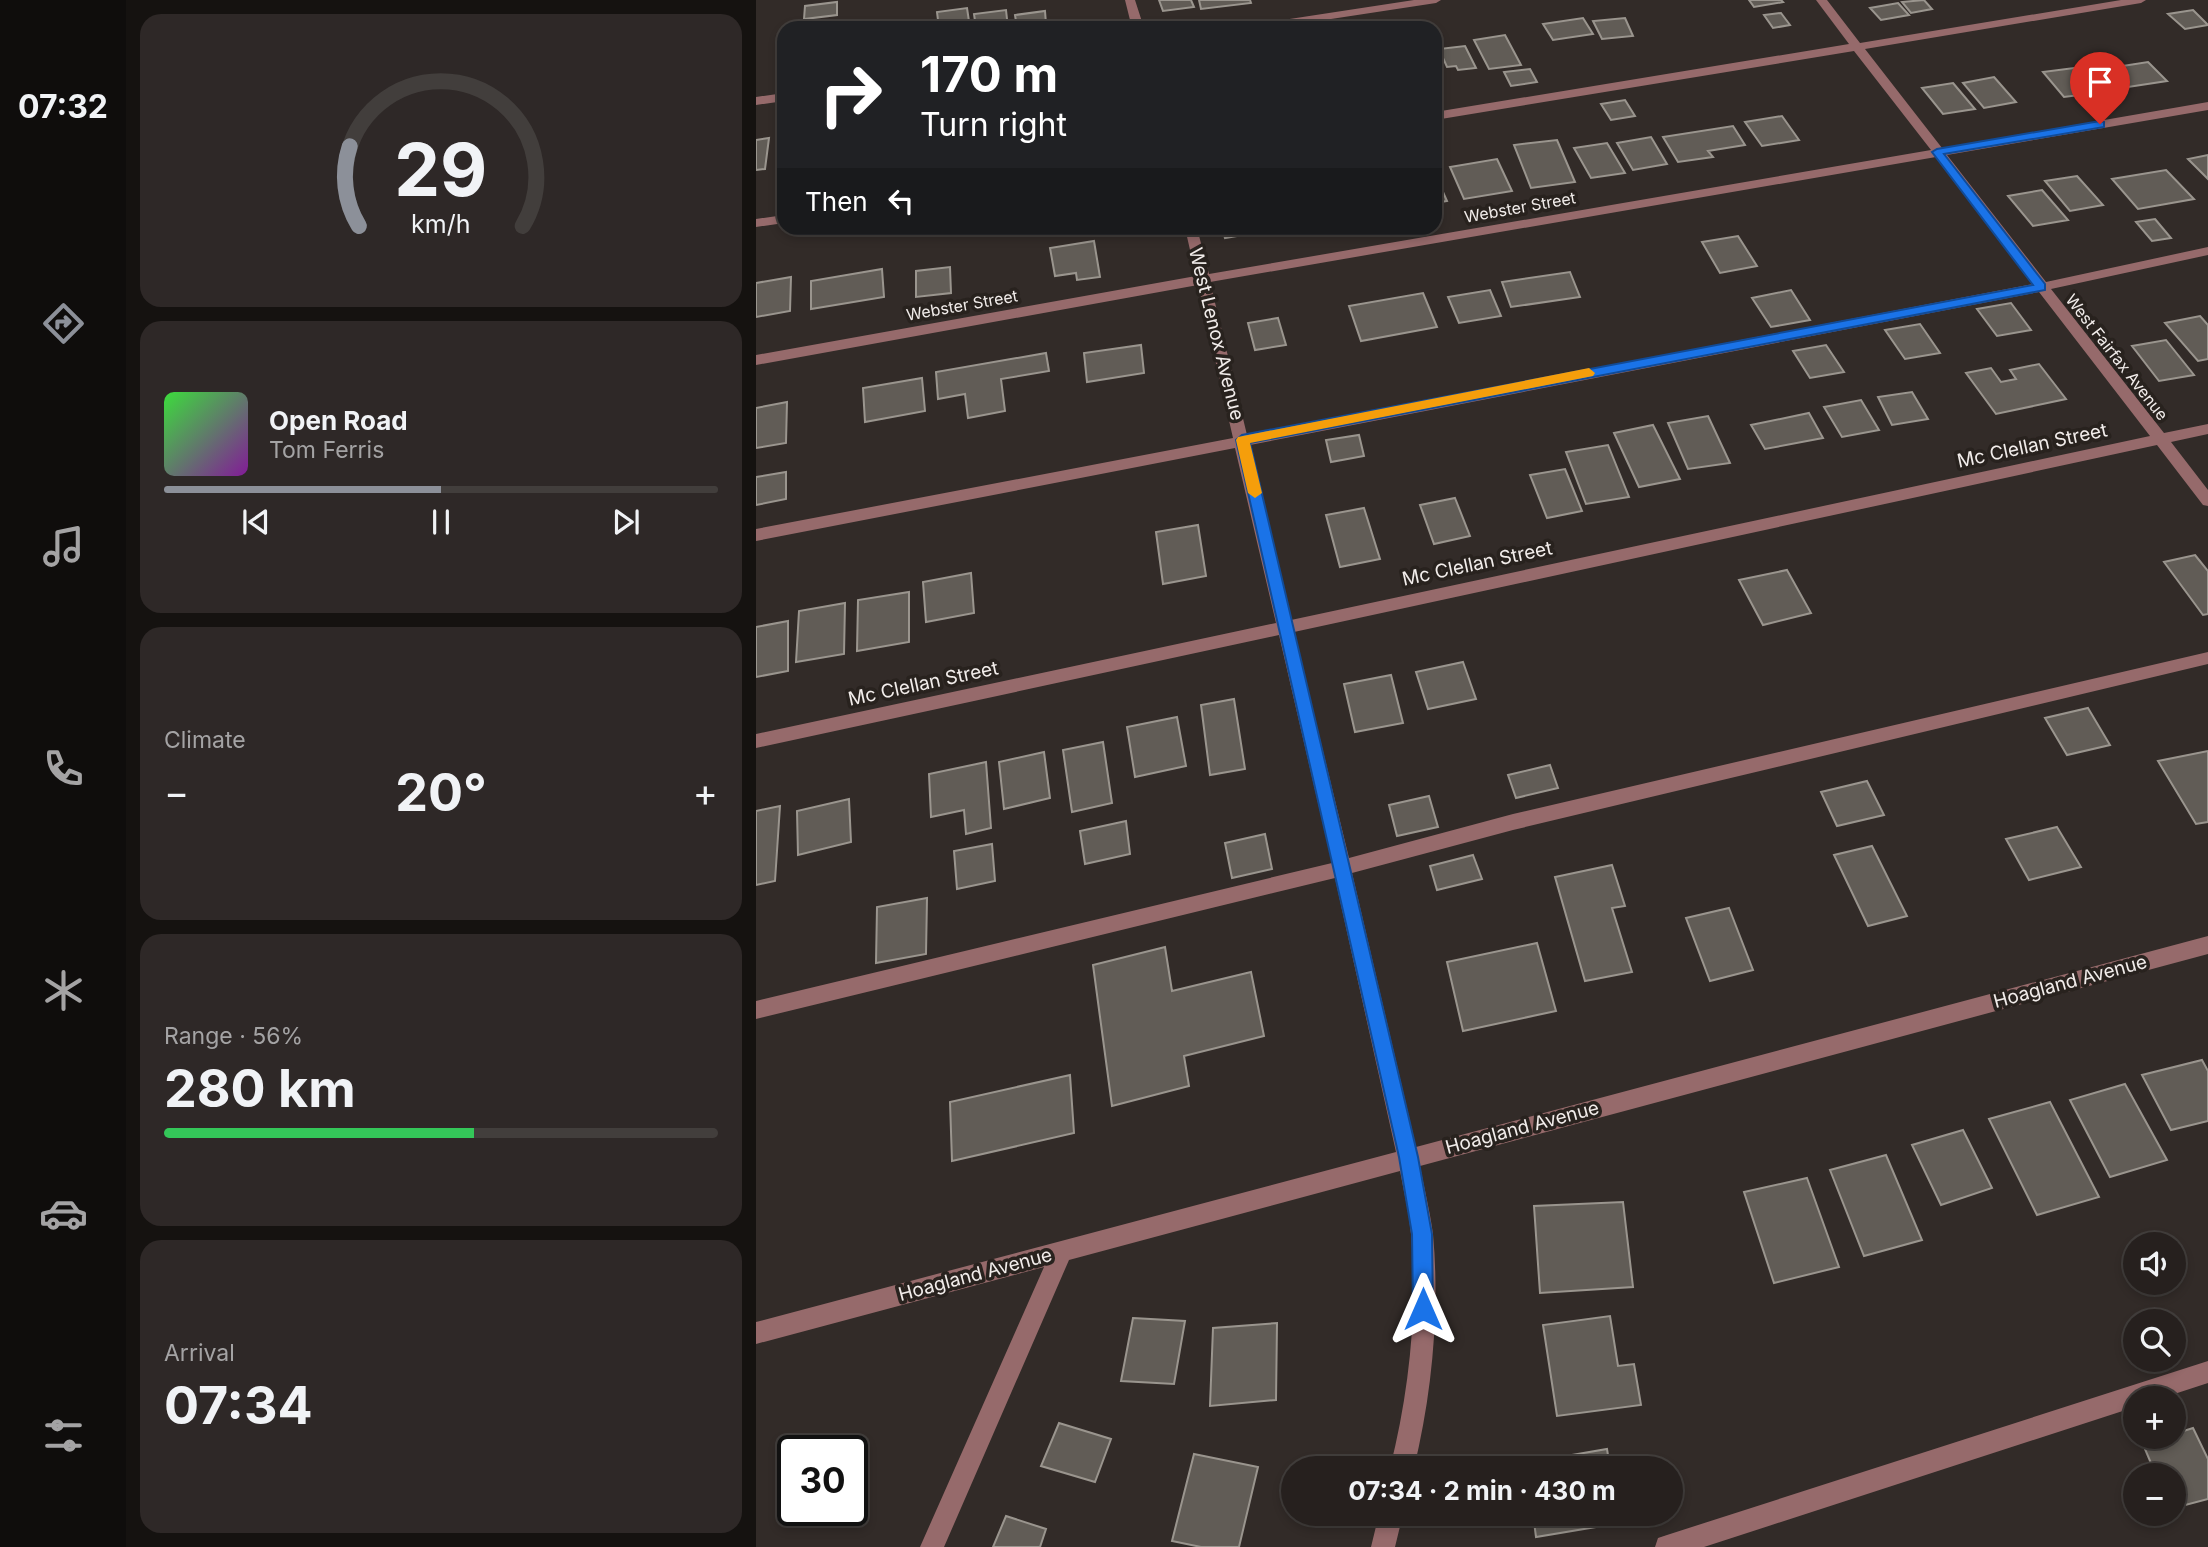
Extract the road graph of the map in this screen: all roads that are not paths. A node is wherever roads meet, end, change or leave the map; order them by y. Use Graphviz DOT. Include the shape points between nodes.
graph roads {
  1 [pos="1130,0"];
  2 [pos="1436,0"];
  3 [pos="1821,0"];
  4 [pos="2141,0"];
  5 [pos="1136,21"];
  6 [pos="1296,21"];
  7 [pos="1857,47"];
  8 [pos="777,98"];
  9 [pos="756,101"];
  10 [pos="2208,106"];
  11 [pos="1442,115"];
  12 [pos="1937,152"];
  13 [pos="777,220"];
  14 [pos="756,223"];
  15 [pos="1193,235"];
  16 [pos="2208,251"];
  17 [pos="1205,279"];
  18 [pos="2041,287"];
  19 [pos="756,360"];
  20 [pos="2208,429"];
  21 [pos="1242,440"];
  22 [pos="2159,440"];
  23 [pos="2208,501"];
  24 [pos="756,535"];
  25 [pos="1286,626"];
  26 [pos="2208,658"];
  27 [pos="756,741"];
  28 [pos="1342,868"];
  29 [pos="2208,945"];
  30 [pos="756,1010"];
  31 [pos="1408,1157"];
  32 [pos="1062,1251"];
  33 [pos="756,1333"];
  34 [pos="2208,1372"];
  35 [pos="1405,1456"];
  36 [pos="1388,1526"];
  37 [pos="932,1547"];
  38 [pos="1383,1547"];
  39 [pos="1667,1547"];
  1 -- 5 [label="street"];
  2 -- 6 [label="street"];
  3 -- 7 [label="street, West Fairfax Avenue"];
  4 -- 7 [label="street"];
  7 -- 11 [label="street"];
  7 -- 12 [label="street, West Fairfax Avenue"];
  8 -- 9 [label="street"];
  10 -- 12 [label="street, Webster Street"];
  12 -- 17 [label="street, Webster Street"];
  12 -- 18 [label="street, West Fairfax Avenue"];
  13 -- 14 [label="street"];
  15 -- 17 [label="street, West Lenox Avenue"];
  16 -- 18 [label="street"];
  17 -- 19 [label="street, Webster Street"];
  17 -- 21 [label="street, West Lenox Avenue"];
  18 -- 21 [label="street"];
  18 -- 22 [label="street, West Fairfax Avenue"];
  20 -- 22 [label="street, Mc Clellan Street"];
  21 -- 24 [label="street"];
  21 -- 25 [label="street, West Lenox Avenue"];
  22 -- 23 [label="street, West Fairfax Avenue"];
  22 -- 25 [label="street, Mc Clellan Street"];
  25 -- 27 [label="street, Mc Clellan Street"];
  25 -- 28 [label="street, West Lenox Avenue"];
  26 -- 28 [label="street" via="1513,822"];
  28 -- 30 [label="street"];
  28 -- 31 [label="street, West Lenox Avenue"];
  29 -- 31 [label="street, Hoagland Avenue"];
  31 -- 32 [label="street, Hoagland Avenue"];
  31 -- 35 [label="street, West Lenox Avenue" via="1422,1234 1423,1334"];
  32 -- 33 [label="street, Hoagland Avenue"];
  32 -- 37 [label="street"];
  34 -- 39 [label="street"];
  36 -- 38 [label="street"];
}
